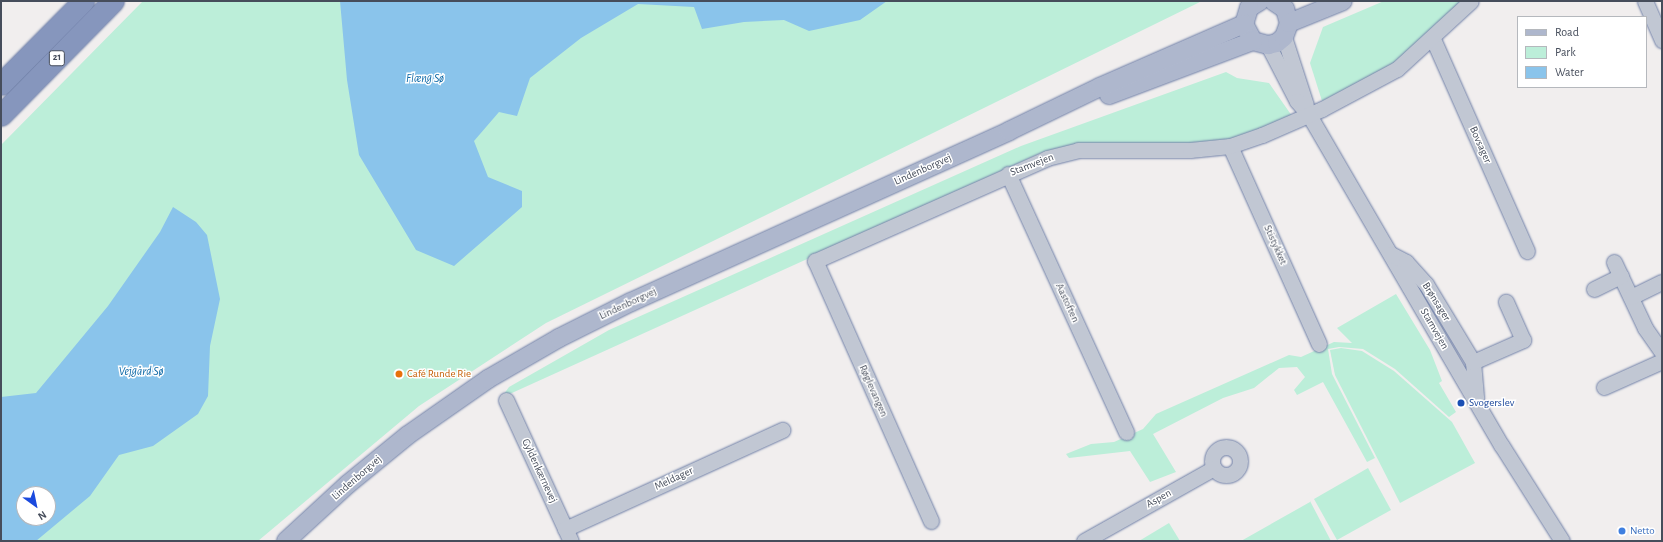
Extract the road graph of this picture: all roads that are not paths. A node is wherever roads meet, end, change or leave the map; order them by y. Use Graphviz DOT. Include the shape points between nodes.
graph roads {
  1 [pos="83,1"];
  2 [pos="113,1"];
  3 [pos="1260,1"];
  4 [pos="1343,1"];
  5 [pos="1471,1"];
  6 [pos="1645,1"];
  7 [pos="1282,2"];
  8 [pos="1244,24"];
  9 [pos="1287,30"];
  10 [pos="1433,39"];
  11 [pos="1662,40"];
  12 [pos="1260,43"];
  13 [pos="1,84"];
  14 [pos="1,115"];
  15 [pos="1309,115"];
  16 [pos="1009,131"];
  17 [pos="1230,146"];
  18 [pos="1008,174"];
  19 [pos="1527,251"];
  20 [pos="1389,252"];
  21 [pos="815,261"];
  22 [pos="1614,262"];
  23 [pos="1621,276"];
  24 [pos="1662,282"];
  25 [pos="1594,289"];
  26 [pos="1631,297"];
  27 [pos="1506,302"];
  28 [pos="1319,344"];
  29 [pos="1662,352"];
  30 [pos="1662,361"];
  31 [pos="1473,362"];
  32 [pos="1604,387"];
  33 [pos="506,400"];
  34 [pos="1477,403"];
  35 [pos="782,430"];
  36 [pos="1126,432"];
  37 [pos="1214,468"];
  38 [pos="931,521"];
  39 [pos="568,535"];
  40 [pos="286,541"];
  41 [pos="1084,541"];
  42 [pos="1562,541"];
  1 -- 13 [label="highway, 21"];
  2 -- 14 [label="highway, 21"];
  3 -- 8 [label="main road" via="1249,8"];
  4 -- 9 [label="main road"];
  5 -- 10 [label="street, Stamvejen"];
  6 -- 11 [label="street"];
  7 -- 9 [label="main road" via="1287,13"];
  8 -- 12 [label="main road"];
  8 -- 16 [label="main road, Lindenborgvej" via="1100,87"];
  9 -- 12 [label="main road, Lindenborgvej"];
  9 -- 15 [label="street, Stamvejen"];
  10 -- 15 [label="street, Stamvejen" via="1386,76"];
  10 -- 19 [label="street, Bovsager"];
  12 -- 15 [label="street, Stamvejen" via="1297,101"];
  12 -- 16 [label="main road, Lindenborgvej"];
  15 -- 17 [label="street, Stamvejen"];
  15 -- 20 [label="street, Stamvejen"];
  16 -- 40 [label="main road, Lindenborgvej" via="638,299 559,338 488,379 408,435 348,484"];
  17 -- 18 [label="street, Stamvejen" via="1190,150 1078,150 1047,158"];
  17 -- 28 [label="street, Stistykket"];
  18 -- 21 [label="street, Stamvejen"];
  18 -- 36 [label="street, Aastoften"];
  20 -- 31 [label="street, Brønsager" via="1406,262 1426,284"];
  20 -- 34 [label="street, Stamvejen"];
  21 -- 38 [label="street, Røglevangen"];
  22 -- 23 [label="street"];
  23 -- 25 [label="street"];
  23 -- 26 [label="street"];
  24 -- 26 [label="street"];
  26 -- 29 [label="street" via="1645,328"];
  27 -- 31 [label="street" via="1523,340"];
  30 -- 32 [label="street"];
  31 -- 34 [label="street, Brønsager"];
  33 -- 39 [label="street, Gyldenkærnevej"];
  34 -- 42 [label="street, Stamvejen"];
  35 -- 39 [label="street, Meldager"];
  37 -- 41 [label="street, Aspen"];
}
